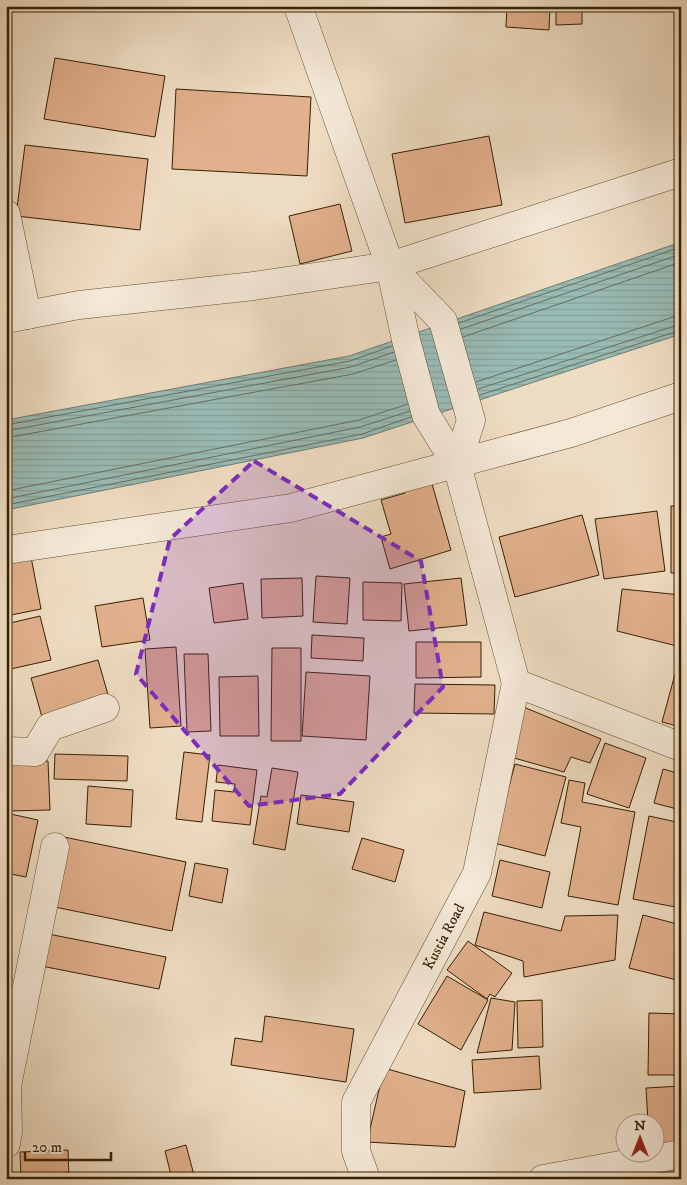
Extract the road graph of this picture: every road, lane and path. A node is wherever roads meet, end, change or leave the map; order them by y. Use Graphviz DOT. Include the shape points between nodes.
graph roads {
  1 [pos="298,6"];
  2 [pos="681,172"];
  3 [pos="6,214"];
  4 [pos="390,266"];
  5 [pos="17,317"];
  6 [pos="681,396"];
  7 [pos="457,465"];
  8 [pos="6,550"];
  9 [pos="516,683"];
  10 [pos="105,708"];
  11 [pos="681,746"];
  12 [pos="6,751"];
  13 [pos="54,847"];
  14 [pos="6,1144"];
  15 [pos="681,1154"];
  16 [pos="366,1179"];
  17 [pos="543,1179"];
  1 -- 4 [label="street"];
  2 -- 4 [label="street"];
  3 -- 5 [label="street"];
  4 -- 5 [label="street" via="254,286 79,305"];
  4 -- 7 [label="street" via="426,415"];
  4 -- 7 [label="street" via="443,321 471,420"];
  6 -- 7 [label="street" via="570,433"];
  7 -- 8 [label="street" via="291,508"];
  7 -- 9 [label="street"];
  9 -- 11 [label="street"];
  9 -- 16 [label="street, Kustia Road" via="477,873 356,1102 356,1151"];
  10 -- 12 [label="street" via="50,726 36,752"];
  13 -- 14 [label="street" via="7,1086"];
  15 -- 17 [label="street"];
}
